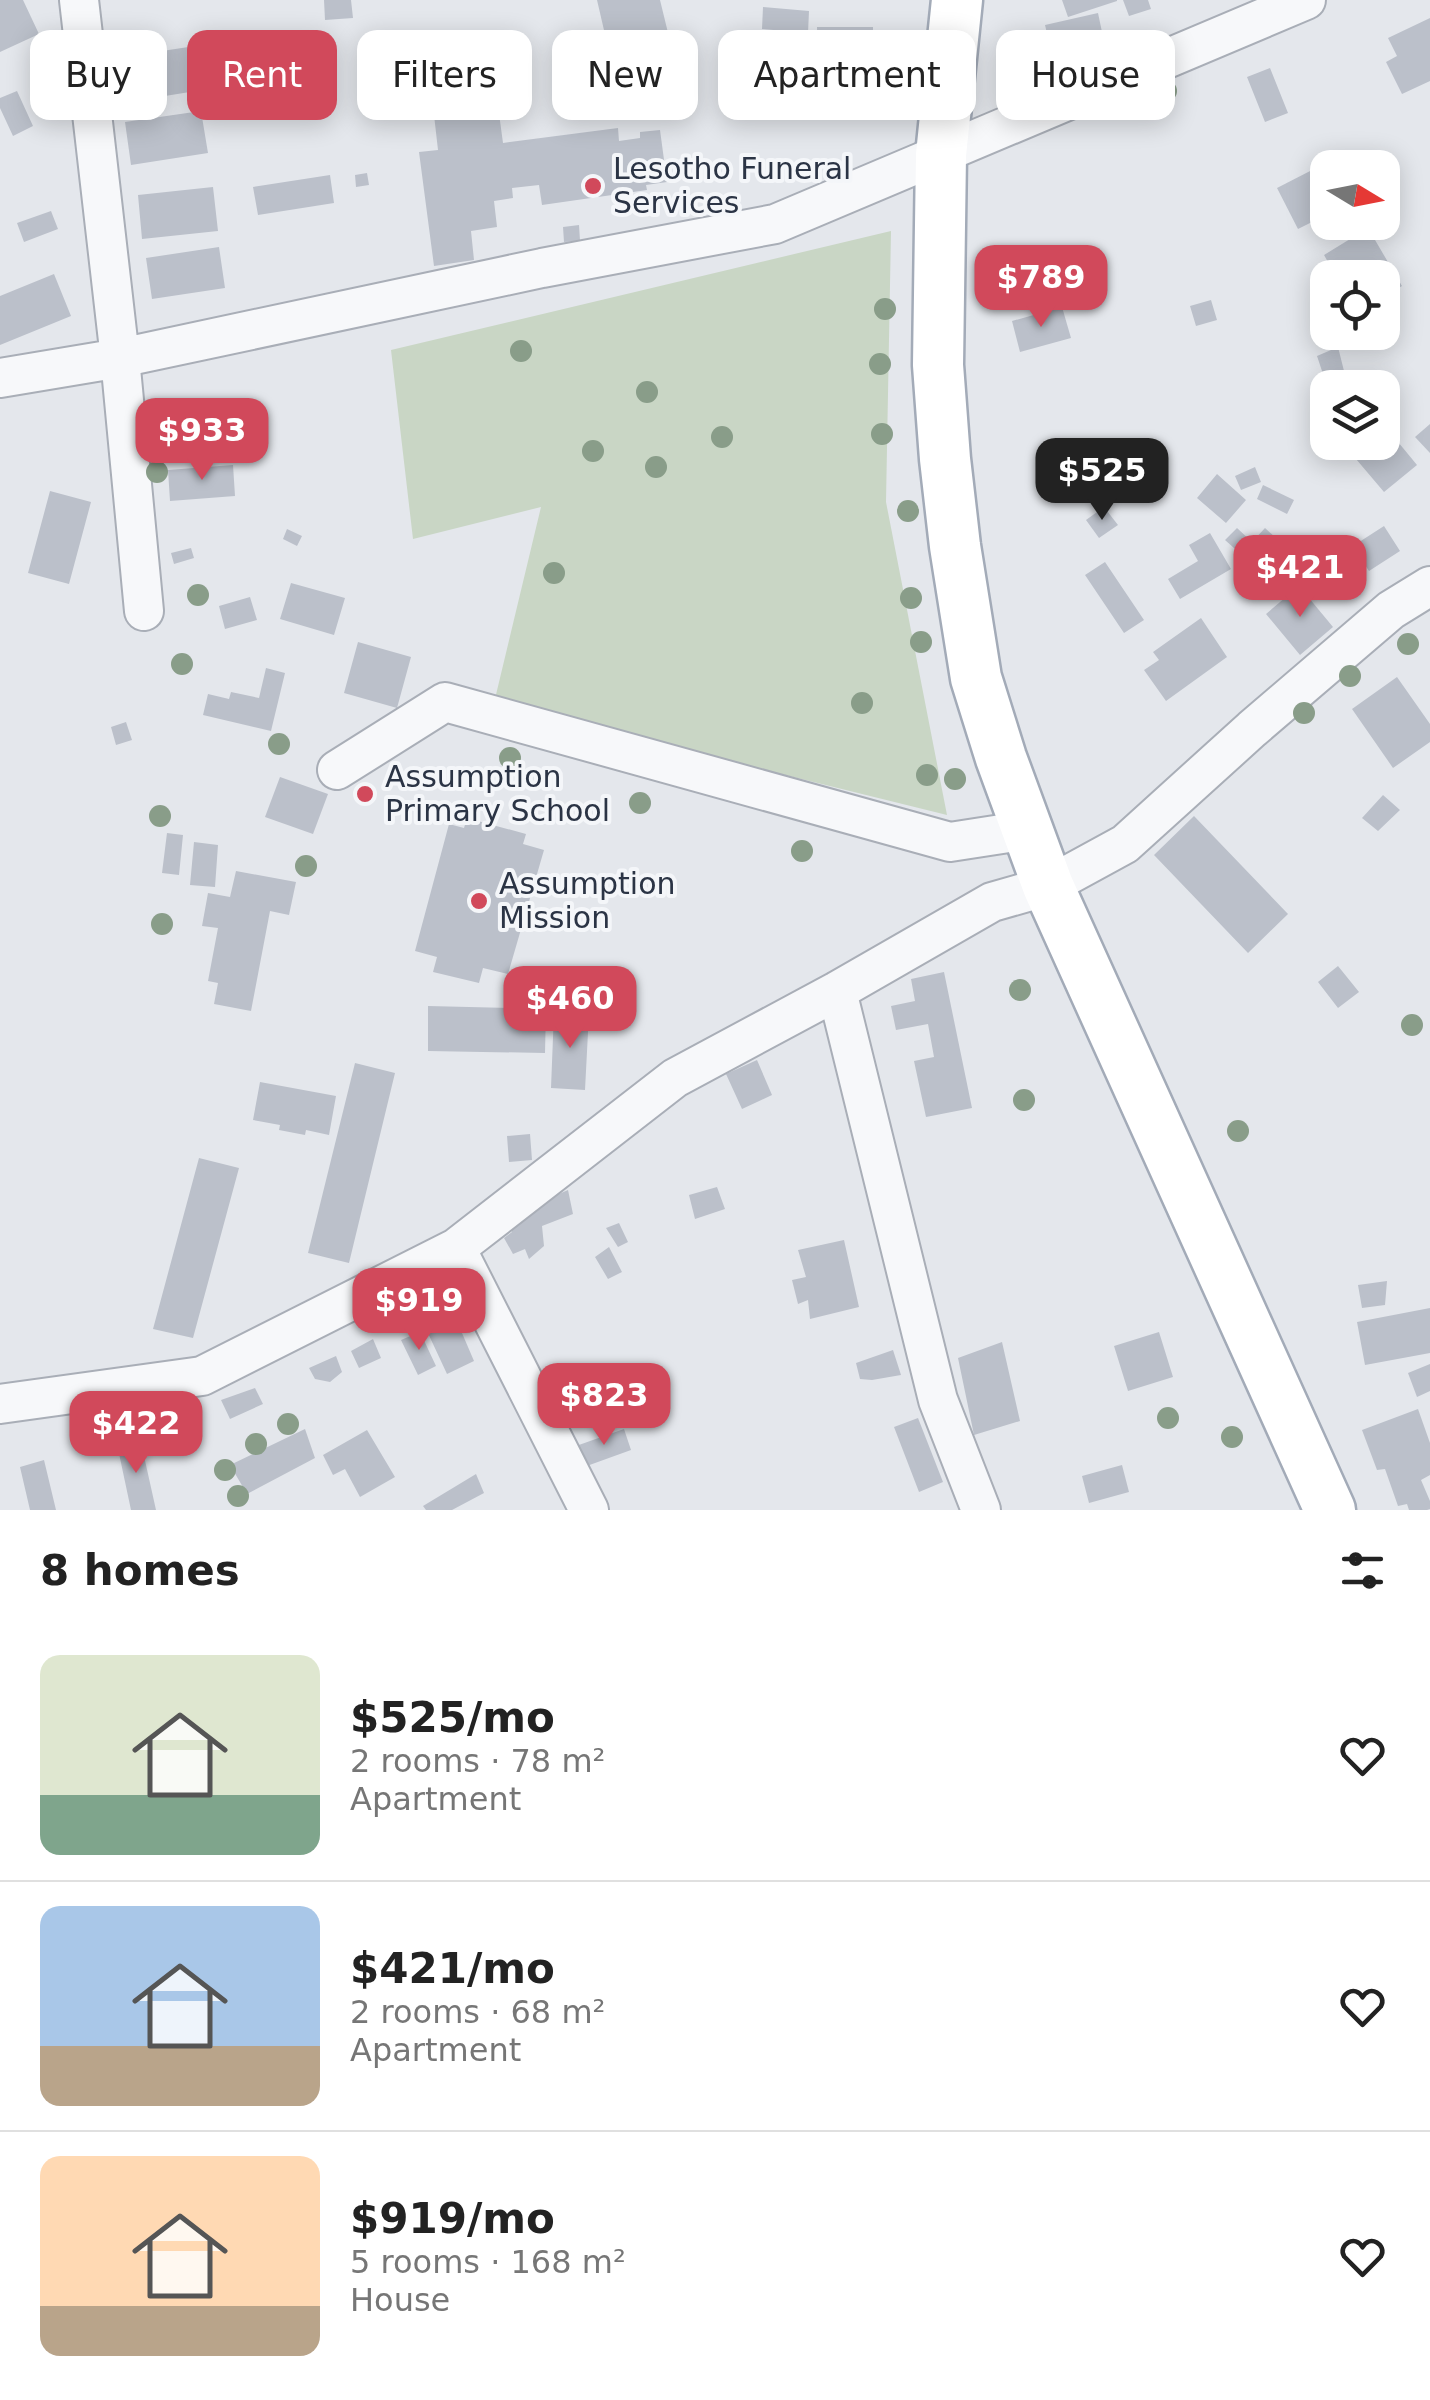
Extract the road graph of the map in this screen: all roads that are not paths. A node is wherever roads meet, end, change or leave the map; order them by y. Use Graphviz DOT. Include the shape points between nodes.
graph roads {
  1 [pos="79,0"];
  2 [pos="957,0"];
  3 [pos="1306,0"];
  4 [pos="941,156"];
  5 [pos="120,358"];
  6 [pos="0,378"];
  7 [pos="1430,586"];
  8 [pos="144,611"];
  9 [pos="337,770"];
  10 [pos="1028,830"];
  11 [pos="1048,886"];
  12 [pos="836,991"];
  13 [pos="456,1248"];
  14 [pos="0,1404"];
  15 [pos="589,1510"];
  16 [pos="981,1510"];
  17 [pos="1330,1510"];
  1 -- 5 [label="street"];
  2 -- 4 [label="main road"];
  3 -- 4 [label="street"];
  4 -- 5 [label="street" via="775,224"];
  4 -- 10 [label="main road" via="938,365 955,546 976,678"];
  5 -- 6 [label="street"];
  5 -- 8 [label="street"];
  7 -- 11 [label="street" via="1390,610 1125,844"];
  9 -- 10 [label="street" via="445,702 950,842"];
  10 -- 11 [label="main road"];
  11 -- 12 [label="street" via="992,902"];
  11 -- 17 [label="main road"];
  12 -- 13 [label="street" via="675,1078"];
  12 -- 16 [label="street" via="938,1400"];
  13 -- 14 [label="street" via="202,1376"];
  13 -- 15 [label="street"];
}
